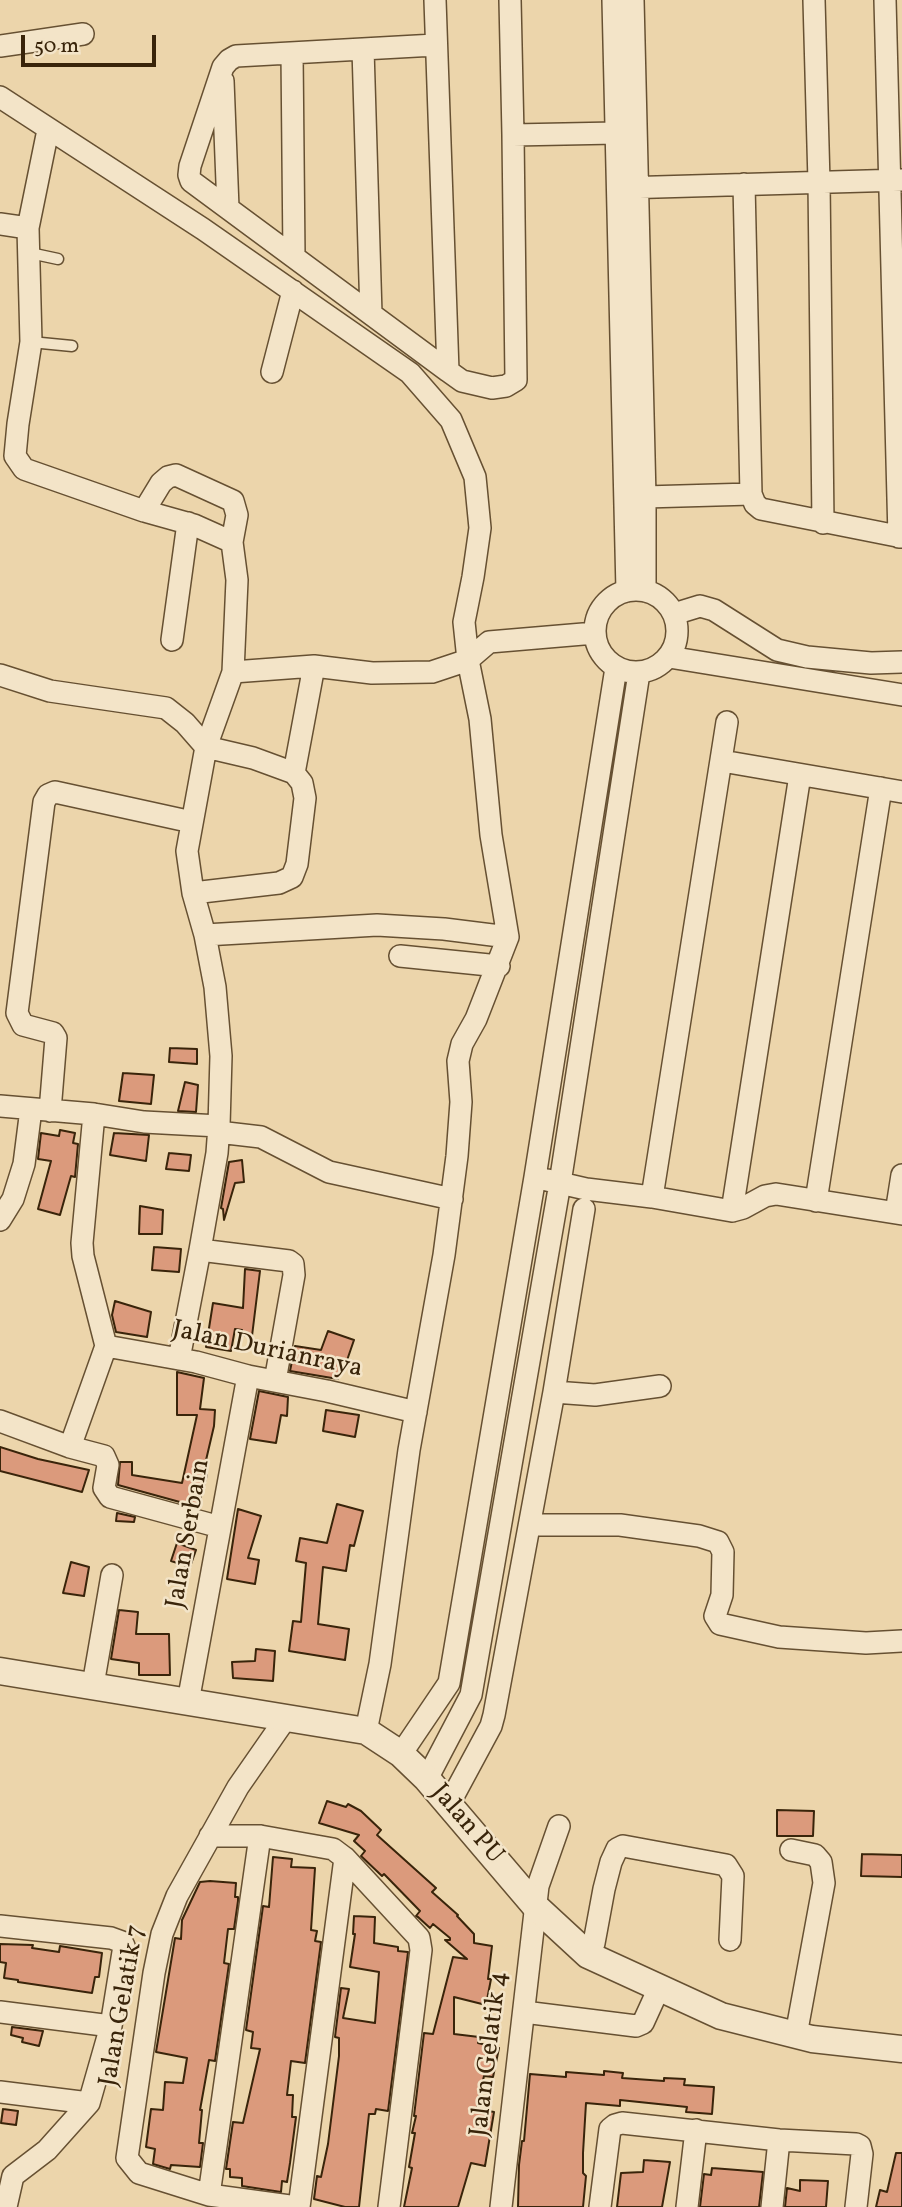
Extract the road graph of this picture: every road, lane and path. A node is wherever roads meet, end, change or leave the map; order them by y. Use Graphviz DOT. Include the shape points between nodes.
graph roads {
  1 [pos="435,0"];
  2 [pos="510,0"];
  3 [pos="613,0"];
  4 [pos="633,0"];
  5 [pos="814,0"];
  6 [pos="885,0"];
  7 [pos="83,34"];
  8 [pos="435,44"];
  9 [pos="0,46"];
  10 [pos="363,49"];
  11 [pos="292,53"];
  12 [pos="223,67"];
  13 [pos="0,97"];
  14 [pos="48,130"];
  15 [pos="616,133"];
  16 [pos="513,135"];
  17 [pos="896,180"];
  18 [pos="819,182"];
  19 [pos="744,184"];
  20 [pos="627,188"];
  21 [pos="228,208"];
  22 [pos="0,224"];
  23 [pos="28,228"];
  24 [pos="30,253"];
  25 [pos="294,257"];
  26 [pos="58,259"];
  27 [pos="293,290"];
  28 [pos="370,314"];
  29 [pos="31,342"];
  30 [pos="72,346"];
  31 [pos="272,372"];
  32 [pos="448,372"];
  33 [pos="9,422"];
  34 [pos="751,494"];
  35 [pos="645,497"];
  36 [pos="144,511"];
  37 [pos="188,523"];
  38 [pos="823,523"];
  39 [pos="900,537"];
  40 [pos="232,542"];
  41 [pos="636,591"];
  42 [pos="674,614"];
  43 [pos="595,634"];
  44 [pos="172,640"];
  45 [pos="669,657"];
  46 [pos="468,660"];
  47 [pos="902,662"];
  48 [pos="314,666"];
  49 [pos="616,667"];
  50 [pos="233,672"];
  51 [pos="639,673"];
  52 [pos="0,675"];
  53 [pos="902,695"];
  54 [pos="727,722"];
  55 [pos="206,747"];
  56 [pos="722,761"];
  57 [pos="294,773"];
  58 [pos="800,775"];
  59 [pos="891,790"];
  60 [pos="192,822"];
  61 [pos="193,894"];
  62 [pos="205,935"];
  63 [pos="508,937"];
  64 [pos="400,956"];
  65 [pos="499,966"];
  66 [pos="0,1106"];
  67 [pos="41,1110"];
  68 [pos="94,1114"];
  69 [pos="218,1129"];
  70 [pos="902,1175"];
  71 [pos="535,1177"];
  72 [pos="560,1184"];
  73 [pos="652,1197"];
  74 [pos="452,1199"];
  75 [pos="816,1201"];
  76 [pos="584,1209"];
  77 [pos="732,1211"];
  78 [pos="899,1213"];
  79 [pos="0,1220"];
  80 [pos="200,1250"];
  81 [pos="106,1346"];
  82 [pos="179,1359"];
  83 [pos="248,1376"];
  84 [pos="275,1381"];
  85 [pos="660,1386"];
  86 [pos="554,1392"];
  87 [pos="416,1412"];
  88 [pos="0,1421"];
  89 [pos="70,1447"];
  90 [pos="530,1525"];
  91 [pos="220,1527"];
  92 [pos="112,1575"];
  93 [pos="902,1641"];
  94 [pos="0,1671"];
  95 [pos="93,1685"];
  96 [pos="188,1702"];
  97 [pos="286,1718"];
  98 [pos="366,1731"];
  99 [pos="401,1754"];
  100 [pos="426,1779"];
  101 [pos="449,1804"];
  102 [pos="559,1826"];
  103 [pos="211,1836"];
  104 [pos="260,1836"];
  105 [pos="791,1850"];
  106 [pos="345,1858"];
  107 [pos="536,1907"];
  108 [pos="0,1926"];
  109 [pos="730,1940"];
  110 [pos="588,1955"];
  111 [pos="659,1988"];
  112 [pos="0,2012"];
  113 [pos="524,2012"];
  114 [pos="111,2026"];
  115 [pos="796,2035"];
  116 [pos="902,2049"];
  117 [pos="0,2092"];
  118 [pos="89,2102"];
  119 [pos="696,2130"];
  120 [pos="779,2140"];
  121 [pos="7,2175"];
  122 [pos="209,2195"];
  123 [pos="251,2204"];
  124 [pos="6,2207"];
  125 [pos="298,2207"];
  126 [pos="389,2207"];
  127 [pos="501,2207"];
  128 [pos="600,2207"];
  129 [pos="687,2207"];
  130 [pos="772,2207"];
  131 [pos="856,2207"];
  1 -- 8 [label="street"];
  2 -- 16 [label="street"];
  3 -- 15 [label="street"];
  4 -- 20 [label="street"];
  5 -- 18 [label="street"];
  6 -- 17 [label="street"];
  7 -- 9 [label="street"];
  8 -- 10 [label="street"];
  8 -- 32 [label="street"];
  10 -- 11 [label="street"];
  10 -- 28 [label="street"];
  11 -- 12 [label="street" via="236,56"];
  11 -- 25 [label="street"];
  12 -- 21 [label="street"];
  12 -- 21 [label="street" via="189,175"];
  13 -- 14 [label="street"];
  14 -- 23 [label="street"];
  14 -- 27 [label="street"];
  15 -- 16 [label="street"];
  15 -- 20 [label="street"];
  16 -- 32 [label="street" via="516,380 492,388 462,382"];
  17 -- 18 [label="street"];
  17 -- 39 [label="street"];
  18 -- 19 [label="street"];
  18 -- 38 [label="street"];
  19 -- 20 [label="street"];
  19 -- 34 [label="street"];
  20 -- 35 [label="street"];
  20 -- 41 [label="street"];
  21 -- 25 [label="street"];
  22 -- 23 [label="street"];
  23 -- 24 [label="street"];
  24 -- 26 [label="lane"];
  24 -- 29 [label="street"];
  25 -- 28 [label="street"];
  27 -- 31 [label="street"];
  27 -- 46 [label="street" via="410,373 456,429 479,500 480,528 464,622"];
  28 -- 32 [label="street"];
  29 -- 30 [label="lane"];
  29 -- 33 [label="street"];
  33 -- 36 [label="street" via="15,456 24,469"];
  34 -- 35 [label="street"];
  34 -- 38 [label="street" via="761,509"];
  35 -- 41 [label="street"];
  36 -- 37 [label="street"];
  36 -- 40 [label="street" via="161,483 176,475 233,501 237,515"];
  37 -- 40 [label="street"];
  37 -- 44 [label="street"];
  38 -- 39 [label="street"];
  40 -- 50 [label="street" via="237,580"];
  41 -- 42 [label="street" via="663,599"];
  41 -- 43 [label="street" via="610,600 598,615"];
  42 -- 45 [label="street" via="678,636"];
  42 -- 47 [label="street" via="700,606 714,610 777,650 807,657"];
  43 -- 46 [label="street" via="489,642"];
  43 -- 49 [label="street" via="601,653"];
  45 -- 51 [label="street" via="656,669"];
  45 -- 53 [label="street"];
  46 -- 48 [label="street" via="432,672 372,673"];
  46 -- 63 [label="street"];
  48 -- 50 [label="street"];
  48 -- 57 [label="street"];
  49 -- 51 [label="street"];
  49 -- 71 [label="street"];
  50 -- 55 [label="street"];
  51 -- 72 [label="street"];
  52 -- 55 [label="street" via="50,691 166,708"];
  54 -- 56 [label="street"];
  55 -- 57 [label="street"];
  55 -- 60 [label="street"];
  56 -- 58 [label="street"];
  56 -- 73 [label="street"];
  57 -- 61 [label="street" via="305,798 292,877 279,883"];
  58 -- 59 [label="street"];
  58 -- 77 [label="street"];
  59 -- 75 [label="street"];
  60 -- 61 [label="street" via="187,851"];
  60 -- 67 [label="street" via="55,792 44,802 17,1013 23,1025 53,1033 56,1038"];
  61 -- 62 [label="street"];
  62 -- 63 [label="street" via="377,925"];
  62 -- 69 [label="street" via="221,1056"];
  63 -- 65 [label="street"];
  64 -- 65 [label="street"];
  65 -- 74 [label="street" via="458,1061 461,1102"];
  66 -- 67 [label="street"];
  67 -- 68 [label="street"];
  67 -- 79 [label="street" via="13,1199"];
  68 -- 69 [label="street"];
  68 -- 81 [label="street" via="81,1231"];
  69 -- 74 [label="street" via="261,1138 329,1171"];
  69 -- 80 [label="street"];
  70 -- 78 [label="street"];
  71 -- 72 [label="street"];
  71 -- 99 [label="street" via="449,1682"];
  72 -- 73 [label="street"];
  72 -- 100 [label="street" via="471,1695"];
  73 -- 77 [label="street"];
  74 -- 87 [label="street"];
  75 -- 77 [label="street" via="771,1195"];
  75 -- 78 [label="street"];
  76 -- 86 [label="street"];
  80 -- 82 [label="street"];
  80 -- 84 [label="street" via="293,1264"];
  81 -- 82 [label="street, Jalan Durianraya"];
  81 -- 89 [label="street"];
  82 -- 83 [label="street, Jalan Durianraya"];
  83 -- 84 [label="street, Jalan Durianraya"];
  83 -- 91 [label="street, Jalan Serbain"];
  84 -- 87 [label="street, Jalan Durianraya"];
  85 -- 86 [label="street" via="595,1395"];
  86 -- 90 [label="street"];
  87 -- 98 [label="street"];
  88 -- 89 [label="street"];
  89 -- 91 [label="street" via="107,1460 104,1488 110,1497"];
  90 -- 93 [label="street" via="621,1525 699,1536 718,1542 723,1552 722,1595 715,1616 720,1624 779,1637"];
  90 -- 101 [label="street" via="494,1716"];
  91 -- 96 [label="street, Jalan Serbain"];
  92 -- 95 [label="street"];
  94 -- 95 [label="street, Jalan PU"];
  95 -- 96 [label="street, Jalan PU"];
  96 -- 97 [label="street, Jalan PU"];
  97 -- 98 [label="street, Jalan PU"];
  97 -- 103 [label="street, Jalan Gelatik 7"];
  98 -- 99 [label="street, Jalan PU"];
  99 -- 100 [label="street, Jalan PU"];
  100 -- 101 [label="street, Jalan PU"];
  101 -- 107 [label="street, Jalan PU"];
  102 -- 107 [label="street, Jalan Gelatik 4" via="538,1886"];
  103 -- 104 [label="street"];
  103 -- 122 [label="street, Jalan Gelatik 7" via="177,1896 162,1934 127,2158 139,2173"];
  104 -- 106 [label="street" via="317,1844"];
  104 -- 122 [label="street"];
  105 -- 115 [label="street" via="815,1855 821,1861 824,1883"];
  106 -- 125 [label="street"];
  106 -- 126 [label="street" via="419,1938 421,1950"];
  107 -- 110 [label="street, Jalan PU"];
  107 -- 113 [label="street, Jalan Gelatik 4"];
  108 -- 114 [label="street" via="122,1942"];
  109 -- 110 [label="street" via="733,1876 726,1865 623,1846 611,1862"];
  110 -- 111 [label="street, Jalan PU"];
  111 -- 113 [label="street" via="643,2023 636,2026"];
  111 -- 115 [label="street, Jalan PU" via="721,2016"];
  112 -- 114 [label="street"];
  113 -- 127 [label="street, Jalan Gelatik 4"];
  114 -- 118 [label="street"];
  115 -- 116 [label="street, Jalan PU"];
  117 -- 118 [label="street"];
  118 -- 121 [label="street" via="47,2150"];
  119 -- 120 [label="street"];
  119 -- 128 [label="street" via="622,2123 610,2129"];
  119 -- 129 [label="street"];
  120 -- 130 [label="street"];
  120 -- 131 [label="street" via="860,2146"];
  121 -- 124 [label="street"];
  122 -- 123 [label="street"];
  123 -- 125 [label="street"];
}
